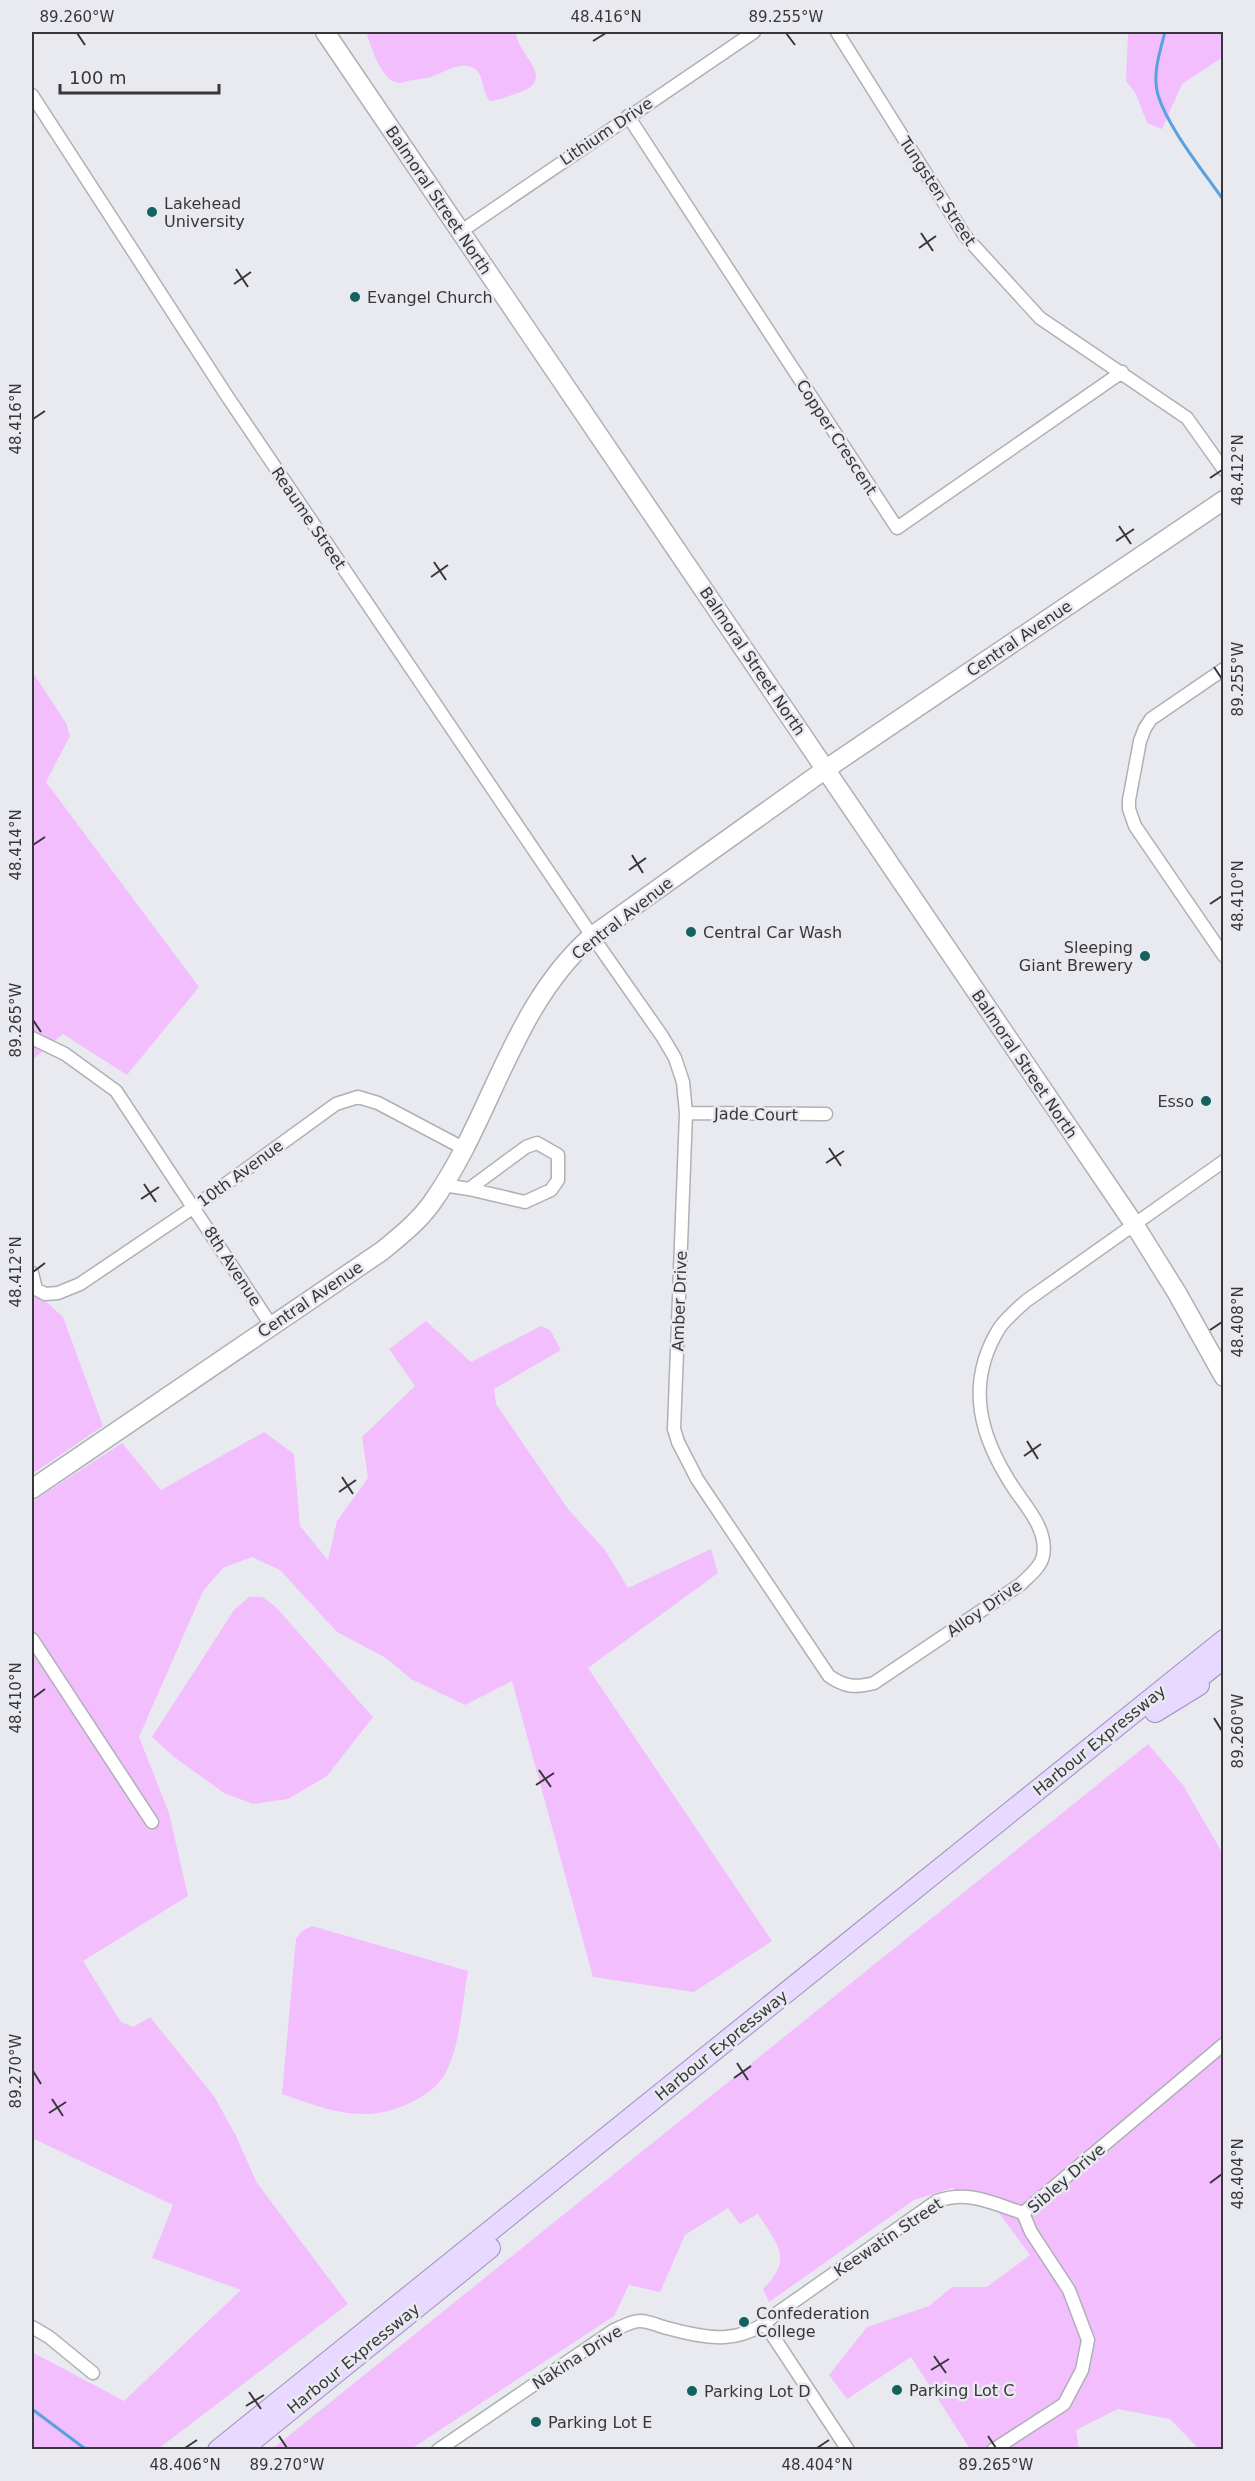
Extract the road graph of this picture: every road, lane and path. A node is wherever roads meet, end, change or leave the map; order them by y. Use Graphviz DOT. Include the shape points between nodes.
graph roads {
  1 [pos="325,32"];
  2 [pos="754,32"];
  3 [pos="837,32"];
  4 [pos="32,95"];
  5 [pos="628,116"];
  6 [pos="460,232"];
  7 [pos="1122,372"];
  8 [pos="1224,470"];
  9 [pos="1224,500"];
  10 [pos="1224,669"];
  11 [pos="826,769"];
  12 [pos="592,936"];
  13 [pos="1224,956"];
  14 [pos="32,1038"];
  15 [pos="686,1113"];
  16 [pos="826,1114"];
  17 [pos="463,1148"];
  18 [pos="1224,1161"];
  19 [pos="443,1185"];
  20 [pos="469,1189"];
  21 [pos="194,1207"];
  22 [pos="1134,1224"];
  23 [pos="32,1273"];
  24 [pos="1177,1293"];
  25 [pos="271,1325"];
  26 [pos="1224,1353"];
  27 [pos="1224,1377"];
  28 [pos="32,1488"];
  29 [pos="32,1639"];
  30 [pos="1224,1640"];
  31 [pos="811,1652"];
  32 [pos="1224,1658"];
  33 [pos="1224,1670"];
  34 [pos="1155,1712"];
  35 [pos="152,1822"];
  36 [pos="1224,2044"];
  37 [pos="1023,2213"];
  38 [pos="765,2324"];
  39 [pos="32,2326"];
  40 [pos="93,2373"];
  41 [pos="218,2450"];
  42 [pos="241,2450"];
  43 [pos="438,2450"];
  44 [pos="848,2450"];
  45 [pos="993,2450"];
  1 -- 6 [label="main road, Balmoral Street North"];
  2 -- 5 [label="street, Lithium Drive"];
  3 -- 7 [label="street, Tungsten Street" via="965,236 1040,318"];
  4 -- 12 [label="street, Reaume Street" via="227,396"];
  5 -- 6 [label="street, Lithium Drive"];
  5 -- 7 [label="street, Copper Crescent" via="897,528"];
  6 -- 11 [label="main road, Balmoral Street North"];
  7 -- 8 [label="street, Tungsten Street" via="1187,418"];
  9 -- 11 [label="main road, Central Avenue"];
  10 -- 13 [label="street" via="1150,719 1140,741 1129,809 1135,826"];
  11 -- 12 [label="main road, Central Avenue"];
  11 -- 22 [label="main road, Balmoral Street North"];
  12 -- 15 [label="street, Amber Drive" via="675,1058 683,1082"];
  12 -- 17 [label="main road, Central Avenue" via="572,954 538,1000"];
  14 -- 21 [label="street, 8th Avenue" via="65,1054 116,1091"];
  15 -- 16 [label="street, Jade Court"];
  15 -- 31 [label="street, Amber Drive" via="674,1429 697,1479"];
  17 -- 19 [label="main road, Central Avenue"];
  17 -- 21 [label="street, 10th Avenue" via="386,1107 358,1097 336,1104"];
  18 -- 22 [label="street, Alloy Drive"];
  19 -- 20 [label="street"];
  19 -- 25 [label="main road, Central Avenue" via="416,1221 382,1251"];
  20 -- 20 [label="street" via="525,1202 550,1190 558,1180 558,1155 537,1143 526,1147"];
  21 -- 23 [label="street, 10th Avenue" via="80,1284 45,1294 36,1289"];
  21 -- 25 [label="street, 8th Avenue"];
  22 -- 24 [label="main road, Balmoral Street North"];
  22 -- 31 [label="street, Alloy Drive" via="1026,1301 1002,1325 985,1359 981,1388 983,1427 999,1466 1038,1524 1043,1557 1035,1572 874,1683 856,1688 841,1684 828,1676"];
  24 -- 26 [label="main road, Balmoral Street North"];
  24 -- 27 [label="main road, Balmoral Street North"];
  25 -- 28 [label="main road, Central Avenue"];
  29 -- 35 [label="street"];
  30 -- 41 [label="main road, Harbour Expressway"];
  32 -- 34 [label="main road, Harbour Expressway"];
  33 -- 34 [label="main road"];
  34 -- 42 [label="main road, Harbour Expressway"];
  36 -- 37 [label="street, Sibley Drive"];
  37 -- 38 [label="street, Keewatin Street" via="964,2195 937,2201"];
  37 -- 45 [label="street, Sibley Drive" via="1030,2232 1069,2290 1088,2340 1082,2370 1064,2403"];
  38 -- 43 [label="street, Nakina Drive" via="726,2337 703,2338 640,2321 627,2324"];
  38 -- 44 [label="street"];
  39 -- 40 [label="street"];
}
